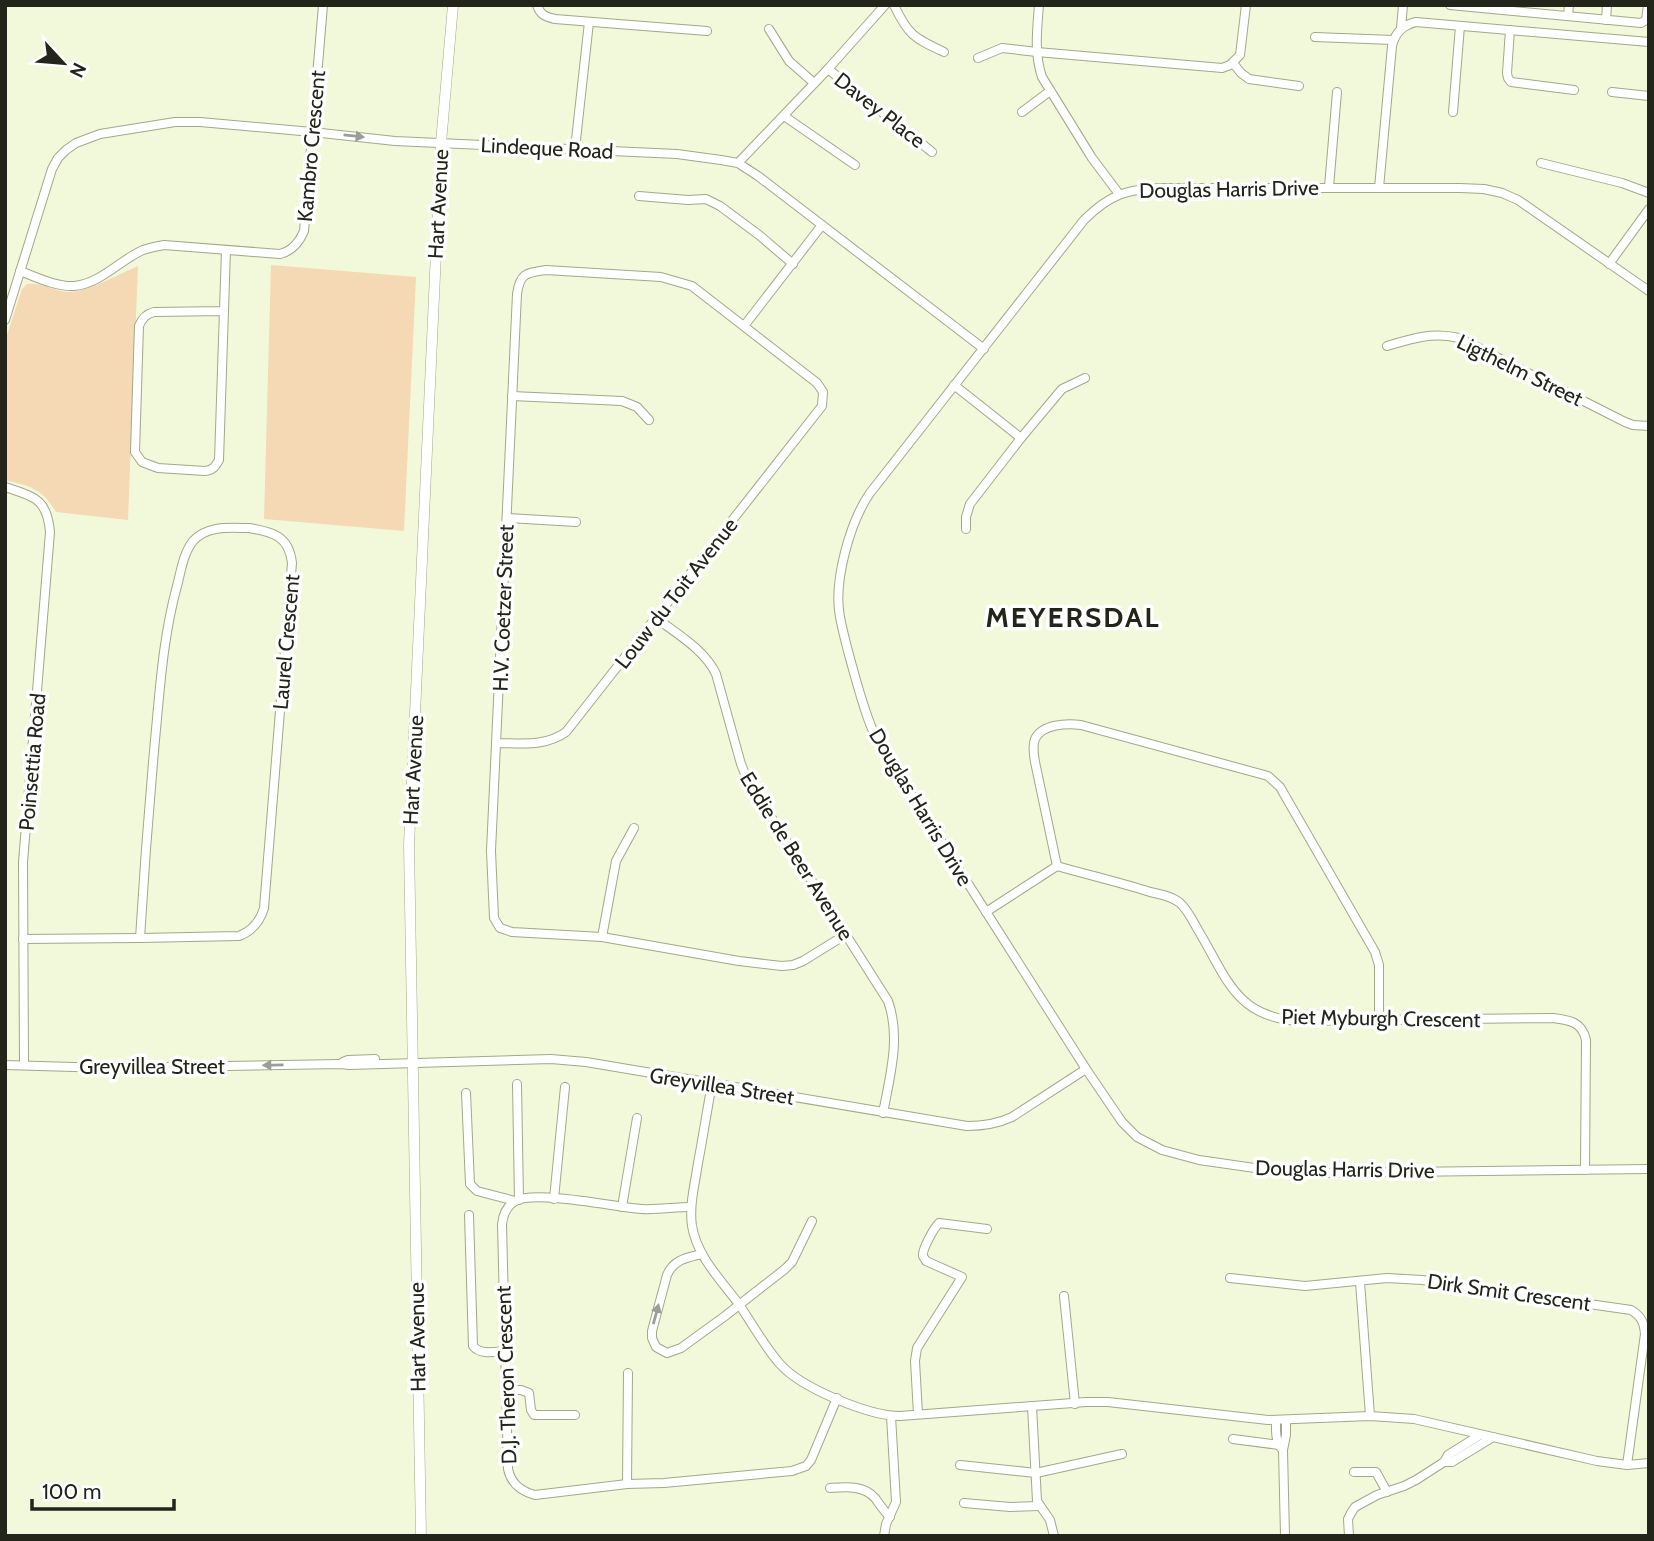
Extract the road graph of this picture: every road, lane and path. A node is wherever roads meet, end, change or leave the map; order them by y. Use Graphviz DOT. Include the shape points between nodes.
graph roads {
  1 [pos="323,5"];
  2 [pos="453,5"];
  3 [pos="537,5"];
  4 [pos="885,5"];
  5 [pos="894,5"];
  6 [pos="1039,5"];
  7 [pos="1246,5"];
  8 [pos="1403,5"];
  9 [pos="1450,5"];
  10 [pos="1569,5"];
  11 [pos="1607,5"];
  12 [pos="1648,5"];
  13 [pos="1489,7"];
  14 [pos="1529,9"];
  15 [pos="1568,16"];
  16 [pos="1606,20"];
  17 [pos="589,22"];
  18 [pos="1460,26"];
  19 [pos="1401,28"];
  20 [pos="1486,28"];
  21 [pos="769,29"];
  22 [pos="1510,30"];
  23 [pos="707,31"];
  24 [pos="1315,37"];
  25 [pos="1393,40"];
  26 [pos="1649,42"];
  27 [pos="944,51"];
  28 [pos="1037,52"];
  29 [pos="978,58"];
  30 [pos="1233,63"];
  31 [pos="828,69"];
  32 [pos="814,83"];
  33 [pos="1299,86"];
  34 [pos="1574,90"];
  35 [pos="1050,91"];
  36 [pos="1338,92"];
  37 [pos="1612,92"];
  38 [pos="1649,96"];
  39 [pos="1022,112"];
  40 [pos="1454,112"];
  41 [pos="784,116"];
  42 [pos="312,132"];
  43 [pos="441,143"];
  44 [pos="575,149"];
  45 [pos="932,152"];
  46 [pos="738,163"];
  47 [pos="1541,163"];
  48 [pos="855,165"];
  49 [pos="1329,187"];
  50 [pos="1379,188"];
  51 [pos="1649,193"];
  52 [pos="1119,194"];
  53 [pos="639,196"];
  54 [pos="1649,209"];
  55 [pos="1639,222"];
  56 [pos="822,225"];
  57 [pos="1649,229"];
  58 [pos="226,250"];
  59 [pos="793,264"];
  60 [pos="1609,264"];
  61 [pos="20,271"];
  62 [pos="1649,291"];
  63 [pos="224,311"];
  64 [pos="5,320"];
  65 [pos="744,326"];
  66 [pos="1387,346"];
  67 [pos="984,349"];
  68 [pos="1085,378"];
  69 [pos="954,385"];
  70 [pos="512,396"];
  71 [pos="824,396"];
  72 [pos="649,420"];
  73 [pos="1649,426"];
  74 [pos="1021,438"];
  75 [pos="5,487"];
  76 [pos="507,518"];
  77 [pos="576,522"];
  78 [pos="966,529"];
  79 [pos="656,618"];
  80 [pos="497,743"];
  81 [pos="634,828"];
  82 [pos="1056,866"];
  83 [pos="986,912"];
  84 [pos="845,934"];
  85 [pos="602,937"];
  86 [pos="140,938"];
  87 [pos="23,939"];
  88 [pos="1379,1020"];
  89 [pos="412,1060"];
  90 [pos="24,1064"];
  91 [pos="5,1065"];
  92 [pos="1086,1069"];
  93 [pos="517,1084"];
  94 [pos="712,1084"];
  95 [pos="565,1087"];
  96 [pos="466,1093"];
  97 [pos="884,1113"];
  98 [pos="638,1118"];
  99 [pos="1649,1169"];
  100 [pos="1585,1170"];
  101 [pos="554,1199"];
  102 [pos="517,1201"];
  103 [pos="622,1207"];
  104 [pos="691,1207"];
  105 [pos="468,1215"];
  106 [pos="812,1221"];
  107 [pos="987,1229"];
  108 [pos="702,1254"];
  109 [pos="1230,1278"];
  110 [pos="1360,1282"];
  111 [pos="1065,1296"];
  112 [pos="739,1305"];
  113 [pos="505,1352"];
  114 [pos="628,1373"];
  115 [pos="506,1390"];
  116 [pos="837,1398"];
  117 [pos="1074,1404"];
  118 [pos="1032,1406"];
  119 [pos="918,1414"];
  120 [pos="575,1415"];
  121 [pos="891,1416"];
  122 [pos="1370,1416"];
  123 [pos="1276,1420"];
  124 [pos="1286,1420"];
  125 [pos="1480,1435"];
  126 [pos="1493,1437"];
  127 [pos="1233,1439"];
  128 [pos="1281,1448"];
  129 [pos="1122,1454"];
  130 [pos="1444,1462"];
  131 [pos="1649,1463"];
  132 [pos="960,1465"];
  133 [pos="1627,1465"];
  134 [pos="1354,1472"];
  135 [pos="1036,1473"];
  136 [pos="628,1484"];
  137 [pos="830,1488"];
  138 [pos="1387,1492"];
  139 [pos="964,1503"];
  140 [pos="1039,1506"];
  141 [pos="890,1517"];
  142 [pos="421,1536"];
  143 [pos="884,1536"];
  144 [pos="1054,1536"];
  145 [pos="1285,1536"];
  146 [pos="1349,1536"];
  1 -- 42 [label="street, Kambro Crescent"];
  2 -- 43 [label="street, Hart Avenue"];
  3 -- 17 [label="street" via="546,17"];
  4 -- 31 [label="street"];
  5 -- 27 [label="street" via="909,32"];
  6 -- 28 [label="street"];
  7 -- 30 [label="street" via="1241,51"];
  8 -- 19 [label="street"];
  9 -- 13 [label="street"];
  10 -- 15 [label="street"];
  11 -- 16 [label="street"];
  12 -- 16 [label="street" via="1643,22"];
  13 -- 14 [label="street"];
  13 -- 20 [label="street"];
  14 -- 15 [label="street"];
  15 -- 16 [label="street"];
  17 -- 23 [label="street"];
  17 -- 44 [label="street"];
  18 -- 19 [label="street" via="1416,22"];
  18 -- 20 [label="street"];
  18 -- 40 [label="street"];
  19 -- 25 [label="street"];
  20 -- 22 [label="street"];
  21 -- 32 [label="street" via="789,61"];
  22 -- 26 [label="street"];
  22 -- 34 [label="street" via="1507,73 1511,82"];
  24 -- 25 [label="street"];
  25 -- 50 [label="street"];
  28 -- 29 [label="street" via="1002,48"];
  28 -- 30 [label="street" via="1222,68"];
  28 -- 35 [label="street"];
  30 -- 33 [label="street" via="1249,79"];
  31 -- 32 [label="street"];
  31 -- 45 [label="street, Davey Place"];
  32 -- 41 [label="street"];
  35 -- 39 [label="street"];
  35 -- 52 [label="street"];
  36 -- 49 [label="street"];
  37 -- 38 [label="street"];
  41 -- 46 [label="street"];
  41 -- 48 [label="street"];
  42 -- 43 [label="street, Lindeque Road, one-way"];
  42 -- 58 [label="street, Kambro Crescent" via="304,231 297,244 280,254"];
  42 -- 61 [label="street, Lindeque Road" via="175,122 100,134 76,143 52,169"];
  43 -- 44 [label="street, Lindeque Road"];
  43 -- 89 [label="street, Hart Avenue" via="409,845"];
  44 -- 46 [label="street, Lindeque Road" via="677,154"];
  46 -- 56 [label="street, Lindeque Road"];
  47 -- 51 [label="street"];
  49 -- 50 [label="street, Douglas Harris Drive"];
  49 -- 52 [label="street, Douglas Harris Drive" via="1142,189"];
  50 -- 60 [label="street, Douglas Harris Drive" via="1475,188 1502,193"];
  52 -- 67 [label="street, Douglas Harris Drive" via="1084,220"];
  53 -- 59 [label="street" via="706,199"];
  54 -- 55 [label="street"];
  55 -- 57 [label="street"];
  55 -- 60 [label="street"];
  56 -- 59 [label="street"];
  56 -- 67 [label="street, Lindeque Road"];
  58 -- 61 [label="street, Kambro Crescent" via="155,247 94,280 71,286"];
  58 -- 63 [label="street"];
  59 -- 65 [label="street"];
  60 -- 62 [label="street, Douglas Harris Drive"];
  61 -- 64 [label="street, Lindeque Road"];
  63 -- 63 [label="street" via="219,460 205,471 158,468 142,462 135,452 142,319 154,312"];
  65 -- 70 [label="street, H.V. Coetzer Street" via="692,286 661,276 531,272 519,282 517,294"];
  65 -- 71 [label="street, H.V. Coetzer Street" via="817,383"];
  66 -- 73 [label="street, Ligthelm Street" via="1424,335 1458,338 1625,422"];
  67 -- 69 [label="street, Douglas Harris Drive"];
  68 -- 74 [label="street" via="1062,389"];
  69 -- 74 [label="street"];
  69 -- 83 [label="street, Douglas Harris Drive" via="859,511 842,570 839,609 872,730"];
  70 -- 72 [label="street" via="622,401 637,407"];
  70 -- 76 [label="street, H.V. Coetzer Street"];
  71 -- 79 [label="street, Louw du Toit Avenue" via="819,412"];
  74 -- 78 [label="street" via="970,504"];
  75 -- 87 [label="street, Poinsettia Road" via="42,504 50,532 23,862"];
  76 -- 77 [label="street"];
  76 -- 80 [label="street, H.V. Coetzer Street"];
  79 -- 80 [label="street, Louw du Toit Avenue" via="566,732 542,743"];
  79 -- 84 [label="street, Eddie de Beer Avenue" via="712,666 747,779"];
  80 -- 85 [label="street, H.V. Coetzer Street" via="491,851 496,922 519,933"];
  81 -- 85 [label="street" via="615,861"];
  82 -- 83 [label="street"];
  82 -- 88 [label="street, Piet Myburgh Crescent" via="1181,903 1234,992 1260,1012 1288,1020"];
  82 -- 88 [label="street" via="1033,749 1035,739 1046,729 1081,725 1268,776 1280,787 1375,952"];
  83 -- 92 [label="street, Douglas Harris Drive"];
  84 -- 85 [label="street, H.V. Coetzer Street" via="787,966"];
  84 -- 97 [label="street, Eddie de Beer Avenue" via="893,1016 895,1039"];
  86 -- 86 [label="street, Laurel Crescent" via="163,655 185,554 198,536 218,528 274,533 291,554 292,578 262,914 244,934 232,937"];
  86 -- 87 [label="street"];
  87 -- 90 [label="street, Poinsettia Road"];
  88 -- 100 [label="street, Piet Myburgh Crescent" via="1553,1018 1576,1023 1586,1040"];
  89 -- 90 [label="street, Greyvillea Street, one-way" via="108,1068"];
  89 -- 94 [label="street, Greyvillea Street" via="586,1062"];
  89 -- 142 [label="street, Hart Avenue"];
  90 -- 91 [label="street, Greyvillea Street"];
  92 -- 97 [label="street, Greyvillea Street" via="1012,1117 989,1125"];
  92 -- 100 [label="street, Douglas Harris Drive" via="1137,1137 1199,1160 1303,1172"];
  93 -- 102 [label="street"];
  94 -- 97 [label="street, Greyvillea Street"];
  94 -- 104 [label="street"];
  95 -- 101 [label="street"];
  96 -- 102 [label="street" via="470,1184 477,1191"];
  98 -- 103 [label="street"];
  99 -- 100 [label="street, Douglas Harris Drive"];
  101 -- 102 [label="street"];
  101 -- 103 [label="street"];
  102 -- 113 [label="street, D.J. Theron Crescent" via="506,1211 502,1224"];
  103 -- 104 [label="street"];
  104 -- 108 [label="street"];
  105 -- 113 [label="street" via="472,1346 481,1352"];
  106 -- 112 [label="street" via="789,1265"];
  107 -- 119 [label="street" via="941,1223 923,1251 930,1263 962,1277 917,1348"];
  108 -- 112 [label="street"];
  112 -- 108 [label="street, one-way" via="675,1352 656,1347 652,1331 670,1268"];
  109 -- 110 [label="street" via="1290,1285"];
  110 -- 122 [label="street"];
  110 -- 133 [label="street, Dirk Smit Crescent" via="1422,1280 1635,1313 1643,1321 1644,1334"];
  111 -- 117 [label="street"];
  112 -- 116 [label="street" via="790,1374"];
  113 -- 115 [label="street, D.J. Theron Crescent"];
  114 -- 136 [label="street"];
  115 -- 120 [label="street" via="529,1392 534,1415"];
  115 -- 136 [label="street, D.J. Theron Crescent" via="508,1469 518,1488 535,1495"];
  116 -- 121 [label="street"];
  116 -- 136 [label="street, D.J. Theron Crescent" via="811,1460 800,1469"];
  117 -- 118 [label="street"];
  117 -- 123 [label="street" via="1108,1402"];
  118 -- 119 [label="street"];
  118 -- 135 [label="street"];
  119 -- 121 [label="street"];
  121 -- 141 [label="street" via="896,1503"];
  122 -- 124 [label="street"];
  122 -- 125 [label="street" via="1413,1419"];
  123 -- 124 [label="street"];
  123 -- 128 [label="street"];
  124 -- 128 [label="street"];
  125 -- 126 [label="street"];
  125 -- 130 [label="street"];
  126 -- 130 [label="street" via="1452,1462"];
  126 -- 133 [label="street"];
  127 -- 128 [label="street"];
  128 -- 145 [label="street"];
  129 -- 135 [label="street"];
  130 -- 138 [label="street"];
  131 -- 133 [label="street"];
  132 -- 135 [label="street"];
  134 -- 138 [label="street" via="1377,1472"];
  135 -- 140 [label="street"];
  137 -- 141 [label="street" via="866,1490"];
  138 -- 146 [label="street" via="1353,1510 1348,1519"];
  139 -- 140 [label="street"];
  140 -- 144 [label="street"];
  141 -- 143 [label="street"];
}
